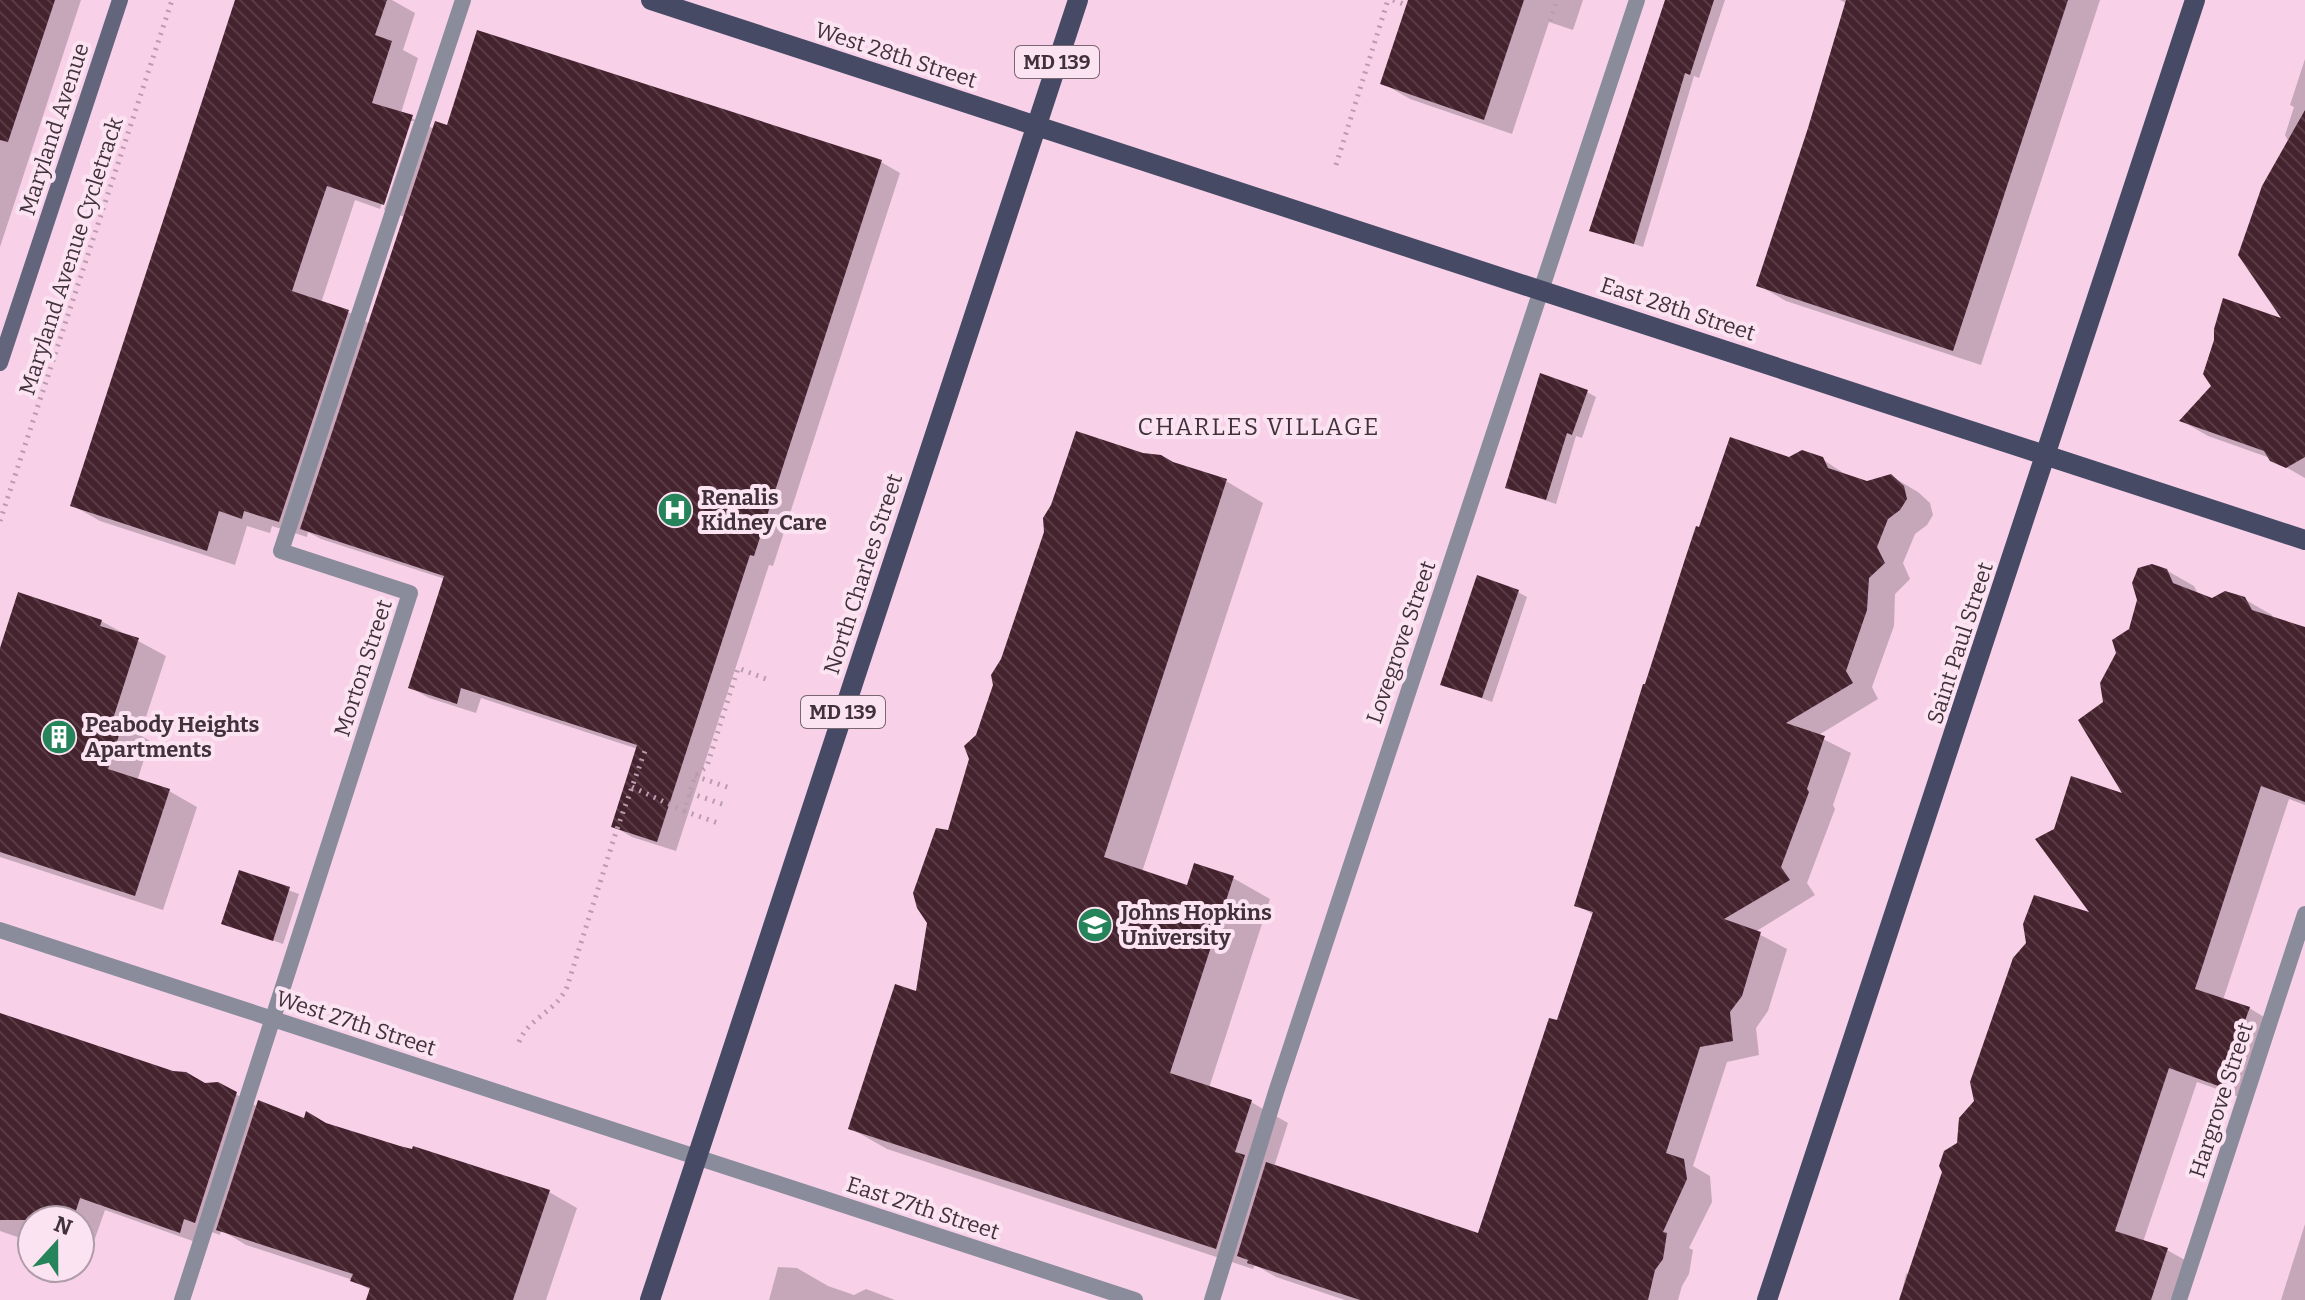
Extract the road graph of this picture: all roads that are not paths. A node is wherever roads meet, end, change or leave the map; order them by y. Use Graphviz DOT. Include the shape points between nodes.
graph roads {
  1 [pos="120,0"];
  2 [pos="463,0"];
  3 [pos="651,0"];
  4 [pos="1078,0"];
  5 [pos="1637,0"];
  6 [pos="2195,0"];
  7 [pos="1035,125"];
  8 [pos="1542,290"];
  9 [pos="0,363"];
  10 [pos="2047,455"];
  11 [pos="2305,540"];
  12 [pos="2305,914"];
  13 [pos="0,930"];
  14 [pos="274,1019"];
  15 [pos="697,1158"];
  16 [pos="182,1300"];
  17 [pos="650,1300"];
  18 [pos="1135,1300"];
  19 [pos="1212,1300"];
  20 [pos="1767,1300"];
  21 [pos="2179,1300"];
  1 -- 9 [label="main road, Maryland Avenue"];
  2 -- 14 [label="street, Morton Street" via="281,551 410,593"];
  3 -- 7 [label="main road, West 28th Street"];
  4 -- 7 [label="main road, North Charles Street / MD 139"];
  5 -- 8 [label="street, Lovegrove Street"];
  6 -- 10 [label="main road, Saint Paul Street"];
  7 -- 8 [label="main road, East 28th Street"];
  7 -- 15 [label="main road, North Charles Street / MD 139"];
  8 -- 10 [label="main road, East 28th Street"];
  8 -- 19 [label="street, Lovegrove Street" via="1290,1048"];
  10 -- 11 [label="main road, East 28th Street"];
  10 -- 20 [label="main road, Saint Paul Street"];
  12 -- 21 [label="street, Hargrove Street"];
  13 -- 14 [label="street, West 27th Street"];
  14 -- 15 [label="street, West 27th Street"];
  14 -- 16 [label="street, Morton Street"];
  15 -- 17 [label="main road, North Charles Street / MD 139"];
  15 -- 18 [label="street, East 27th Street"];
}
